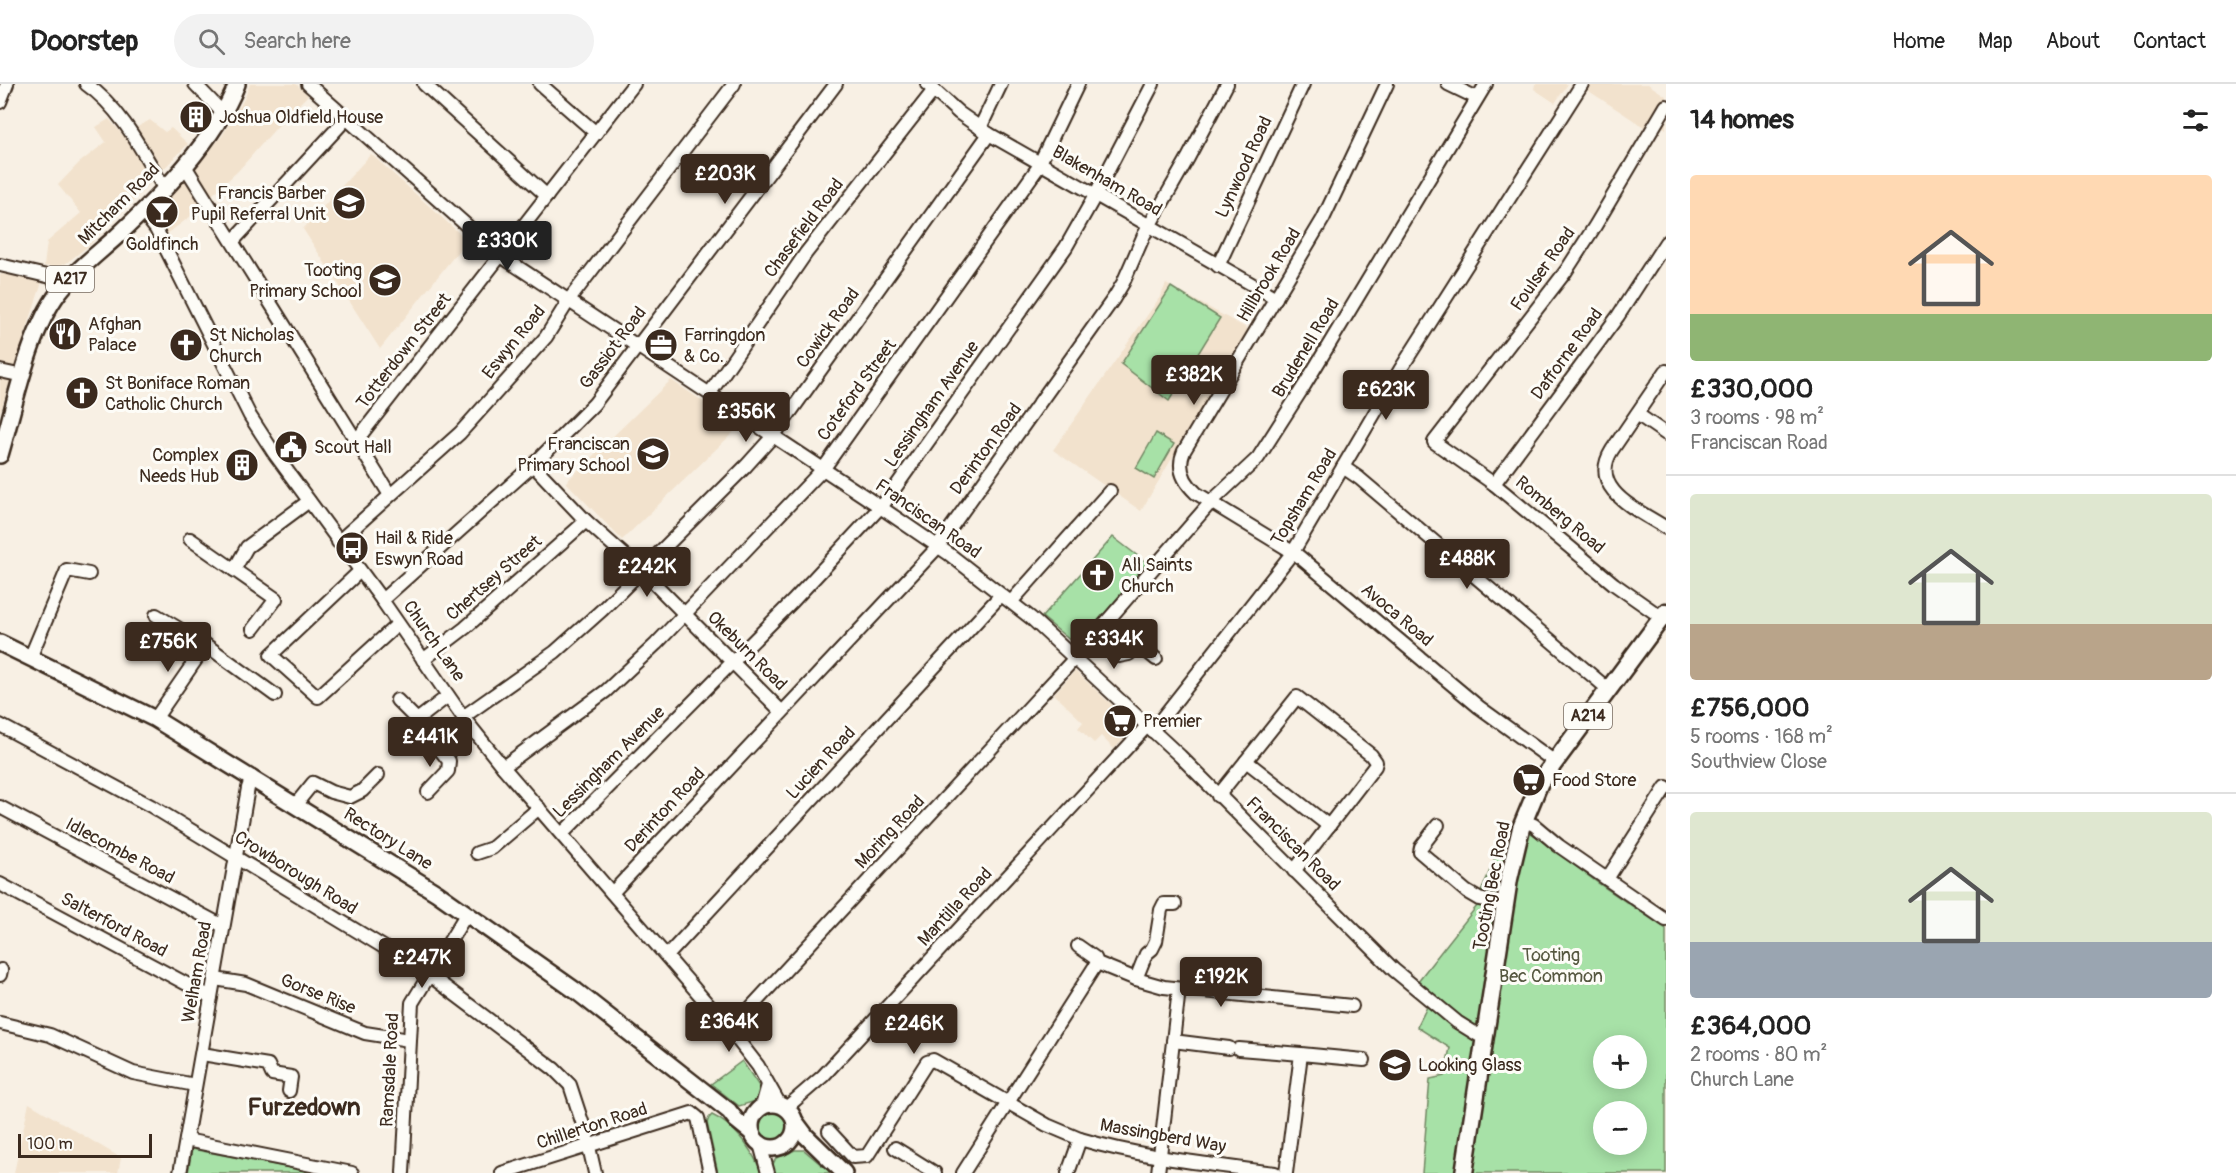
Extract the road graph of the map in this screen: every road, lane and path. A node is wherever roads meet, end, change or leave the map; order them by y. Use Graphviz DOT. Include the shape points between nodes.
graph roads {
  1 [pos="7,84"];
  2 [pos="86,84"];
  3 [pos="195,84"];
  4 [pos="237,84"];
  5 [pos="308,84"];
  6 [pos="424,84"];
  7 [pos="540,84"];
  8 [pos="633,84"];
  9 [pos="734,84"];
  10 [pos="836,84"];
  11 [pos="1001,84"];
  12 [pos="1078,84"];
  13 [pos="1153,84"];
  14 [pos="1227,84"];
  15 [pos="1303,84"];
  16 [pos="1387,84"];
  17 [pos="1448,84"];
  18 [pos="1486,84"];
  19 [pos="1582,84"];
  20 [pos="931,87"];
  21 [pos="1477,98"];
  22 [pos="0,102"];
  23 [pos="1666,106"];
  24 [pos="223,113"];
  25 [pos="346,119"];
  26 [pos="985,131"];
  27 [pos="596,133"];
  28 [pos="1041,163"];
  29 [pos="184,166"];
  30 [pos="164,188"];
  31 [pos="1096,194"];
  32 [pos="547,196"];
  33 [pos="142,211"];
  34 [pos="1149,227"];
  35 [pos="233,241"];
  36 [pos="1666,242"];
  37 [pos="501,256"];
  38 [pos="0,265"];
  39 [pos="1218,266"];
  40 [pos="68,281"];
  41 [pos="1276,298"];
  42 [pos="569,300"];
  43 [pos="637,345"];
  44 [pos="0,371"];
  45 [pos="1666,371"];
  46 [pos="23,376"];
  47 [pos="710,393"];
  48 [pos="1637,414"];
  49 [pos="1666,434"];
  50 [pos="774,435"];
  51 [pos="356,441"];
  52 [pos="1434,442"];
  53 [pos="0,455"];
  54 [pos="533,465"];
  55 [pos="1343,467"];
  56 [pos="824,468"];
  57 [pos="1494,484"];
  58 [pos="1110,490"];
  59 [pos="390,495"];
  60 [pos="309,501"];
  61 [pos="1211,502"];
  62 [pos="881,507"];
  63 [pos="586,520"];
  64 [pos="1666,528"];
  65 [pos="190,538"];
  66 [pos="338,542"];
  67 [pos="938,546"];
  68 [pos="1293,552"];
  69 [pos="234,570"];
  70 [pos="360,571"];
  71 [pos="642,572"];
  72 [pos="89,574"];
  73 [pos="1006,598"];
  74 [pos="382,600"];
  75 [pos="1664,614"];
  76 [pos="156,615"];
  77 [pos="684,615"];
  78 [pos="398,624"];
  79 [pos="253,629"];
  80 [pos="1095,635"];
  81 [pos="0,643"];
  82 [pos="206,645"];
  83 [pos="1079,654"];
  84 [pos="30,658"];
  85 [pos="1156,659"];
  86 [pos="423,660"];
  87 [pos="733,662"];
  88 [pos="1608,689"];
  89 [pos="275,695"];
  90 [pos="448,696"];
  91 [pos="397,700"];
  92 [pos="782,712"];
  93 [pos="464,717"];
  94 [pos="155,719"];
  95 [pos="417,720"];
  96 [pos="0,725"];
  97 [pos="1149,728"];
  98 [pos="1246,761"];
  99 [pos="1555,762"];
  100 [pos="503,767"];
  101 [pos="378,775"];
  102 [pos="252,777"];
  103 [pos="1666,788"];
  104 [pos="428,792"];
  105 [pos="1218,796"];
  106 [pos="296,804"];
  107 [pos="0,807"];
  108 [pos="539,808"];
  109 [pos="1524,821"];
  110 [pos="1438,825"];
  111 [pos="1329,826"];
  112 [pos="562,834"];
  113 [pos="477,853"];
  114 [pos="236,857"];
  115 [pos="1294,871"];
  116 [pos="1607,879"];
  117 [pos="0,884"];
  118 [pos="612,893"];
  119 [pos="1175,904"];
  120 [pos="1506,904"];
  121 [pos="467,913"];
  122 [pos="1666,920"];
  123 [pos="223,926"];
  124 [pos="1078,946"];
  125 [pos="667,956"];
  126 [pos="1097,963"];
  127 [pos="428,974"];
  128 [pos="215,979"];
  129 [pos="1136,979"];
  130 [pos="1179,989"];
  131 [pos="211,997"];
  132 [pos="1352,1006"];
  133 [pos="0,1023"];
  134 [pos="730,1030"];
  135 [pos="1485,1036"];
  136 [pos="409,1040"];
  137 [pos="1173,1041"];
  138 [pos="202,1054"];
  139 [pos="1300,1054"];
  140 [pos="1364,1060"];
  141 [pos="195,1085"];
  142 [pos="768,1085"];
  143 [pos="289,1091"];
  144 [pos="1007,1102"];
  145 [pos="759,1109"];
  146 [pos="729,1111"];
  147 [pos="787,1111"];
  148 [pos="829,1131"];
  149 [pos="799,1137"];
  150 [pos="1080,1138"];
  151 [pos="186,1140"];
  152 [pos="761,1142"];
  153 [pos="589,1146"];
  154 [pos="895,1148"];
  155 [pos="1160,1158"];
  156 [pos="766,1168"];
  157 [pos="180,1173"];
  158 [pos="352,1173"];
  159 [pos="403,1173"];
  160 [pos="502,1173"];
  161 [pos="595,1173"];
  162 [pos="710,1173"];
  163 [pos="844,1173"];
  164 [pos="935,1173"];
  165 [pos="963,1173"];
  166 [pos="1068,1173"];
  167 [pos="1158,1173"];
  168 [pos="1275,1173"];
  169 [pos="1286,1173"];
  170 [pos="1464,1173"];
  1 -- 22 [label="street"];
  2 -- 30 [label="street" via="121,118"];
  3 -- 24 [label="street"];
  4 -- 24 [label="main road, Mitcham Road / A217"];
  5 -- 25 [label="street, Franciscan Road"];
  6 -- 32 [label="street"];
  7 -- 27 [label="street"];
  8 -- 27 [label="street, Totterdown Street"];
  9 -- 42 [label="street, Eswyn Road"];
  10 -- 43 [label="street, Gassiot Road"];
  11 -- 26 [label="street, Cowick Road"];
  12 -- 28 [label="street, Coteford Street"];
  13 -- 31 [label="street, Lessingham Avenue"];
  14 -- 34 [label="street, Derinton Road"];
  15 -- 39 [label="street, Lynwood Road"];
  16 -- 41 [label="street, Hillbrook Road" via="1323,219"];
  17 -- 21 [label="street"];
  18 -- 21 [label="street, Brudenell Road"];
  19 -- 55 [label="street, Topsham Road"];
  20 -- 26 [label="street, Blakenham Road"];
  20 -- 47 [label="street, Chasefield Road" via="806,253"];
  21 -- 61 [label="street, Brudenell Road" via="1268,444 1254,463"];
  23 -- 52 [label="street, Foulser Road" via="1566,271"];
  24 -- 29 [label="main road, Mitcham Road / A217"];
  25 -- 35 [label="street"];
  25 -- 37 [label="street, Franciscan Road"];
  26 -- 28 [label="street, Blakenham Road"];
  26 -- 50 [label="street, Cowick Road"];
  27 -- 32 [label="street, Totterdown Street"];
  28 -- 31 [label="street, Blakenham Road"];
  28 -- 56 [label="street, Coteford Street"];
  29 -- 30 [label="main road, Mitcham Road / A217"];
  29 -- 35 [label="street"];
  30 -- 33 [label="main road, Mitcham Road / A217"];
  31 -- 34 [label="street, Blakenham Road"];
  31 -- 62 [label="street, Lessingham Avenue" via="1066,247"];
  32 -- 37 [label="street, Totterdown Street"];
  33 -- 40 [label="main road, Mitcham Road / A217"];
  33 -- 60 [label="street, Church Lane" via="156,229 250,416"];
  34 -- 39 [label="street, Blakenham Road"];
  34 -- 67 [label="street, Derinton Road" via="1114,298"];
  35 -- 51 [label="street"];
  36 -- 57 [label="street, Dafforne Road" via="1618,316"];
  37 -- 42 [label="street, Franciscan Road"];
  37 -- 51 [label="street, Totterdown Street"];
  38 -- 40 [label="street"];
  39 -- 41 [label="street, Blakenham Road"];
  40 -- 46 [label="main road, Mitcham Road / A217" via="41,325"];
  41 -- 61 [label="street, Hillbrook Road" via="1182,457 1181,471 1186,483"];
  42 -- 43 [label="street, Franciscan Road"];
  42 -- 59 [label="street, Eswyn Road" via="546,337 460,433"];
  43 -- 47 [label="street, Franciscan Road"];
  43 -- 54 [label="street, Gassiot Road" via="594,404"];
  44 -- 46 [label="street"];
  45 -- 48 [label="street"];
  46 -- 53 [label="main road, Mitcham Road / A217"];
  47 -- 50 [label="street, Franciscan Road"];
  48 -- 49 [label="street"];
  48 -- 64 [label="street" via="1607,458 1605,474 1616,494"];
  50 -- 56 [label="street, Franciscan Road"];
  50 -- 71 [label="street, Cowick Road"];
  51 -- 59 [label="street"];
  52 -- 57 [label="street, Romberg Road"];
  54 -- 63 [label="street, Okeburn Road"];
  54 -- 74 [label="street, Gassiot Road"];
  55 -- 68 [label="street, Topsham Road"];
  55 -- 88 [label="street"];
  56 -- 62 [label="street, Franciscan Road"];
  56 -- 77 [label="street, Coteford Street"];
  57 -- 75 [label="street, Romberg Road" via="1614,584"];
  58 -- 73 [label="street, Lucien Road"];
  59 -- 66 [label="street, Eswyn Road"];
  60 -- 66 [label="street, Church Lane"];
  60 -- 69 [label="street" via="247,547"];
  61 -- 68 [label="street, Avoca Road"];
  61 -- 80 [label="street, Brudenell Road"];
  62 -- 67 [label="street, Franciscan Road"];
  62 -- 87 [label="street, Lessingham Avenue"];
  63 -- 71 [label="street, Okeburn Road"];
  63 -- 86 [label="street, Chertsey Street" via="465,628"];
  65 -- 69 [label="street"];
  66 -- 70 [label="street, Church Lane"];
  67 -- 73 [label="street, Franciscan Road"];
  67 -- 92 [label="street, Derinton Road"];
  68 -- 97 [label="street, Topsham Road"];
  68 -- 99 [label="street, Avoca Road" via="1479,707"];
  69 -- 79 [label="street" via="276,599"];
  70 -- 74 [label="street, Church Lane"];
  70 -- 78 [label="street" via="271,655 318,697"];
  71 -- 77 [label="street, Okeburn Road"];
  71 -- 93 [label="street, Cowick Road" via="555,652"];
  72 -- 84 [label="street" via="67,570"];
  73 -- 83 [label="street, Franciscan Road"];
  73 -- 125 [label="street, Lucien Road"];
  74 -- 78 [label="street, Church Lane"];
  75 -- 88 [label="highway, Tooting Bec Road / A214"];
  76 -- 82 [label="street"];
  77 -- 87 [label="street, Okeburn Road"];
  77 -- 100 [label="street, Coteford Street" via="606,691"];
  78 -- 86 [label="street, Church Lane"];
  80 -- 83 [label="street, Brudenell Road"];
  80 -- 85 [label="street" via="1119,656 1129,654 1138,644"];
  81 -- 84 [label="main road, Rectory Lane"];
  82 -- 89 [label="street"];
  82 -- 94 [label="street"];
  83 -- 97 [label="street, Franciscan Road"];
  83 -- 134 [label="street, Moring Road"];
  84 -- 94 [label="main road, Rectory Lane"];
  86 -- 90 [label="street, Church Lane"];
  87 -- 92 [label="street, Okeburn Road"];
  87 -- 112 [label="street, Lessingham Avenue"];
  88 -- 99 [label="highway, Tooting Bec Road / A214"];
  90 -- 93 [label="street, Church Lane"];
  90 -- 95 [label="street"];
  91 -- 95 [label="street"];
  92 -- 118 [label="street, Derinton Road"];
  93 -- 100 [label="street, Church Lane"];
  94 -- 102 [label="main road, Rectory Lane"];
  95 -- 104 [label="street" via="450,766"];
  96 -- 114 [label="street, Crowborough Road" via="112,783"];
  97 -- 105 [label="street, Franciscan Road"];
  97 -- 147 [label="street, Mantilla Road"];
  98 -- 105 [label="street"];
  98 -- 111 [label="street"];
  98 -- 111 [label="street" via="1297,697 1376,762"];
  99 -- 109 [label="highway, Tooting Bec Road / A214" via="1540,782"];
  100 -- 108 [label="street, Church Lane"];
  101 -- 106 [label="street" via="350,797 313,783"];
  102 -- 106 [label="main road, Rectory Lane"];
  102 -- 114 [label="street, Welham Road"];
  103 -- 116 [label="street"];
  105 -- 115 [label="street, Franciscan Road"];
  106 -- 121 [label="main road, Rectory Lane"];
  107 -- 123 [label="street, Idlecombe Road"];
  108 -- 112 [label="street, Church Lane"];
  108 -- 113 [label="street" via="492,848"];
  109 -- 116 [label="street"];
  109 -- 120 [label="highway, Tooting Bec Road / A214"];
  110 -- 120 [label="street" via="1419,852 1467,892 1479,899"];
  111 -- 115 [label="street"];
  112 -- 118 [label="street, Church Lane"];
  114 -- 123 [label="street, Welham Road"];
  114 -- 127 [label="street, Crowborough Road"];
  115 -- 135 [label="street, Franciscan Road" via="1410,984 1463,1026"];
  116 -- 122 [label="street"];
  117 -- 131 [label="street, Salterford Road"];
  118 -- 125 [label="street, Church Lane"];
  119 -- 129 [label="street" via="1164,904 1156,941"];
  120 -- 135 [label="highway, Tooting Bec Road / A214"];
  121 -- 127 [label="street, Ramsdale Road"];
  121 -- 146 [label="main road, Rectory Lane" via="576,991"];
  123 -- 128 [label="street, Welham Road"];
  124 -- 126 [label="street"];
  125 -- 134 [label="street, Church Lane"];
  126 -- 129 [label="street"];
  126 -- 144 [label="street"];
  127 -- 136 [label="street, Ramsdale Road" via="412,1003"];
  127 -- 153 [label="street, Crowborough Road" via="564,1078 570,1085"];
  128 -- 131 [label="street, Welham Road"];
  128 -- 136 [label="street, Gorse Rise" via="246,984 365,1033"];
  129 -- 130 [label="street"];
  130 -- 132 [label="street"];
  130 -- 137 [label="street"];
  131 -- 138 [label="street, Welham Road"];
  133 -- 141 [label="street" via="41,1032 133,1073"];
  134 -- 142 [label="street, Church Lane"];
  135 -- 170 [label="highway, Tooting Bec Road / A214"];
  136 -- 159 [label="street, Ramsdale Road"];
  137 -- 139 [label="street"];
  137 -- 155 [label="street"];
  138 -- 141 [label="street, Welham Road"];
  138 -- 143 [label="street" via="268,1065 272,1074 291,1077"];
  139 -- 140 [label="street"];
  139 -- 169 [label="street"];
  141 -- 151 [label="street, Welham Road"];
  142 -- 145 [label="street"];
  142 -- 147 [label="street, Church Lane"];
  144 -- 148 [label="street, Massingberd Way" via="931,1060 867,1156 853,1157"];
  144 -- 150 [label="street, Massingberd Way"];
  144 -- 165 [label="street"];
  145 -- 146 [label="main road"];
  145 -- 147 [label="main road" via="771,1104"];
  145 -- 152 [label="main road" via="752,1120"];
  146 -- 152 [label="main road, Rectory Lane"];
  147 -- 149 [label="main road"];
  149 -- 152 [label="main road" via="782,1146"];
  149 -- 163 [label="main road"];
  150 -- 155 [label="street, Massingberd Way"];
  150 -- 166 [label="street, Massingberd Way"];
  151 -- 157 [label="street, Welham Road"];
  151 -- 158 [label="street"];
  152 -- 156 [label="street"];
  153 -- 160 [label="street, Chillerton Road"];
  153 -- 161 [label="street, Crowborough Road"];
  153 -- 162 [label="street, Chillerton Road" via="692,1113 698,1118"];
  154 -- 164 [label="street"];
  155 -- 167 [label="street"];
  155 -- 168 [label="street, Massingberd Way"];
}
